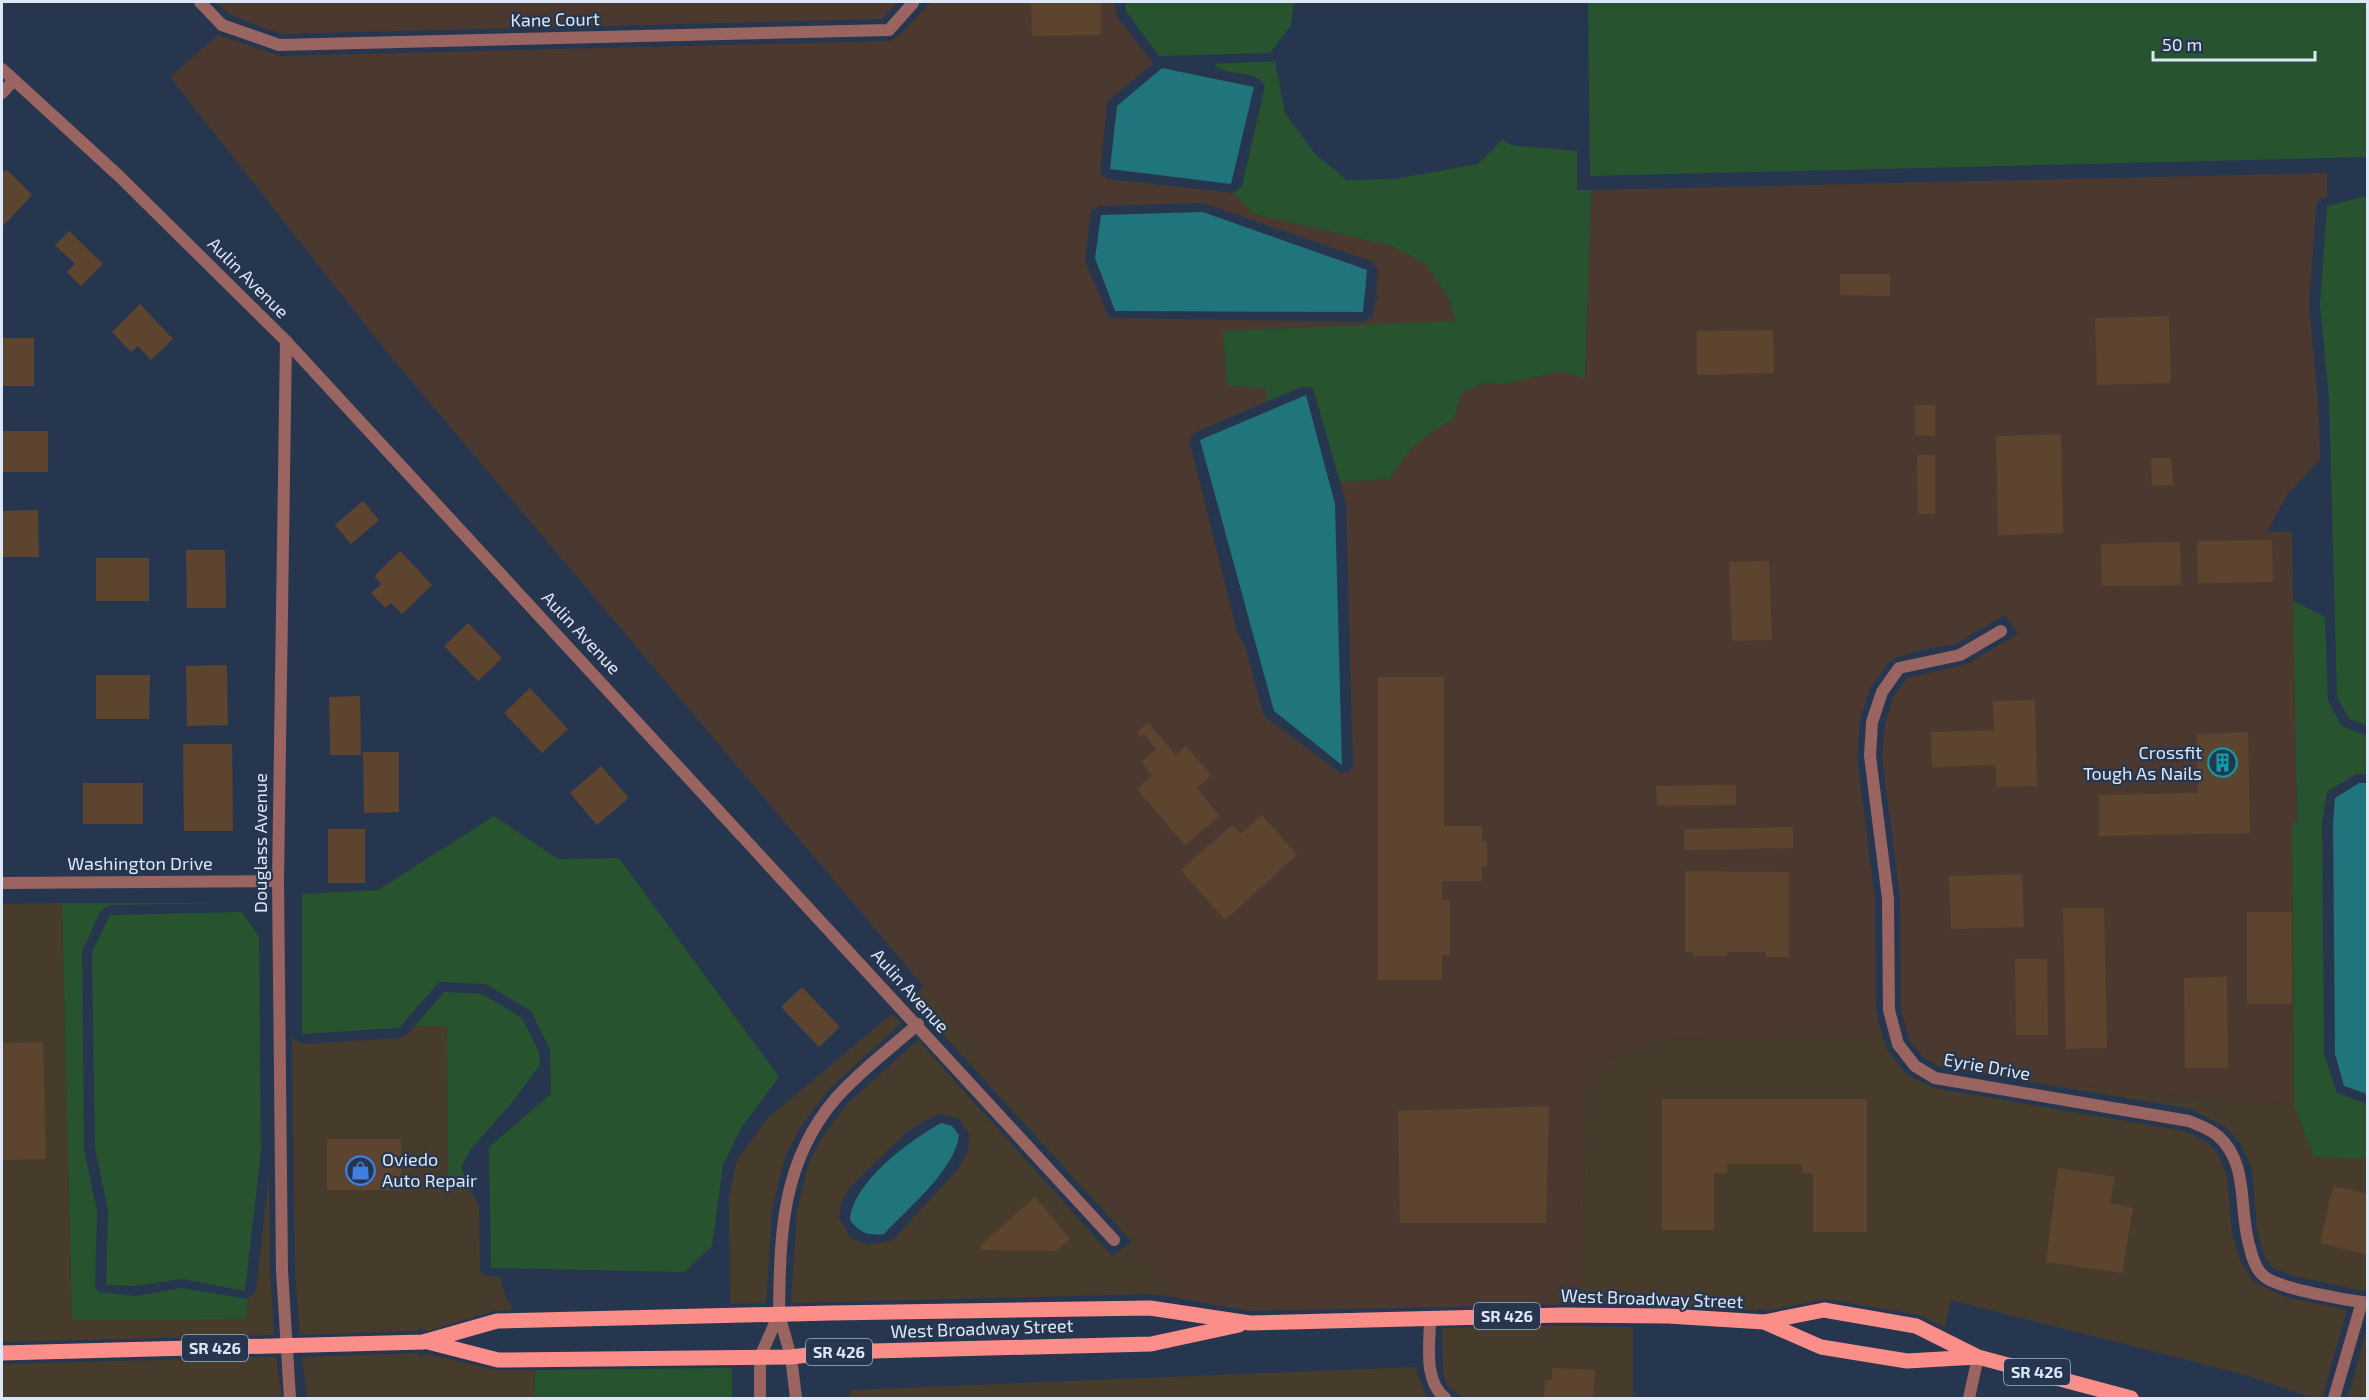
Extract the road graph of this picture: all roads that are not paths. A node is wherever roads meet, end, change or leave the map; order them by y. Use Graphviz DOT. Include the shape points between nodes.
graph roads {
  1 [pos="200,2"];
  2 [pos="913,3"];
  3 [pos="2,69"];
  4 [pos="14,80"];
  5 [pos="2,93"];
  6 [pos="286,341"];
  7 [pos="2001,631"];
  8 [pos="278,881"];
  9 [pos="2,883"];
  10 [pos="918,1024"];
  11 [pos="1114,1240"];
  12 [pos="2365,1303"];
  13 [pos="779,1314"];
  14 [pos="1430,1318"];
  15 [pos="1764,1322"];
  16 [pos="1250,1323"];
  17 [pos="428,1342"];
  18 [pos="288,1346"];
  19 [pos="2,1353"];
  20 [pos="760,1357"];
  21 [pos="791,1357"];
  22 [pos="1978,1357"];
  23 [pos="290,1398"];
  24 [pos="760,1398"];
  25 [pos="796,1398"];
  26 [pos="1445,1398"];
  27 [pos="1969,1398"];
  28 [pos="2131,1398"];
  29 [pos="2334,1398"];
  1 -- 2 [label="street, Kane Court" via="222,25 279,45 889,30"];
  3 -- 4 [label="street, Aulin Avenue"];
  4 -- 5 [label="street"];
  4 -- 6 [label="street, Aulin Avenue" via="119,176"];
  6 -- 8 [label="street, Douglass Avenue"];
  6 -- 10 [label="street, Aulin Avenue"];
  7 -- 12 [label="street, Eyrie Drive" via="1960,655 1899,668 1882,692 1872,722 1870,756 1888,899 1889,1010 1898,1044 1915,1066 1935,1078 2189,1120 2216,1134 2229,1148 2240,1173 2244,1230 2253,1260 2265,1277 2290,1287"];
  8 -- 9 [label="street, Washington Drive"];
  8 -- 18 [label="street, Douglass Avenue" via="282,1271"];
  10 -- 11 [label="street, Aulin Avenue"];
  10 -- 13 [label="street" via="837,1098 811,1132 796,1162 785,1211"];
  12 -- 29 [label="street, Eyrie Drive"];
  13 -- 16 [label="main road, West Broadway Street / SR 426" via="1150,1308"];
  13 -- 17 [label="main road, West Broadway Street / SR 426" via="497,1321"];
  13 -- 20 [label="street"];
  13 -- 21 [label="street"];
  14 -- 15 [label="main road, West Broadway Street / SR 426" via="1668,1316"];
  14 -- 16 [label="main road, West Broadway Street / SR 426"];
  14 -- 26 [label="street" via="1430,1375 1436,1391"];
  15 -- 22 [label="main road, West Broadway Street / SR 426" via="1821,1347 1907,1361"];
  15 -- 22 [label="main road, West Broadway Street / SR 426" via="1824,1310 1917,1326"];
  16 -- 21 [label="main road, West Broadway Street / SR 426" via="1151,1344 834,1352"];
  17 -- 18 [label="main road, West Broadway Street / SR 426"];
  17 -- 20 [label="main road, West Broadway Street / SR 426" via="498,1360"];
  18 -- 19 [label="main road, West Broadway Street / SR 426"];
  18 -- 23 [label="street, Douglass Avenue"];
  20 -- 21 [label="main road, West Broadway Street / SR 426"];
  20 -- 24 [label="street"];
  21 -- 25 [label="street"];
  22 -- 27 [label="street"];
  22 -- 28 [label="main road, West Broadway Street / SR 426"];
}
